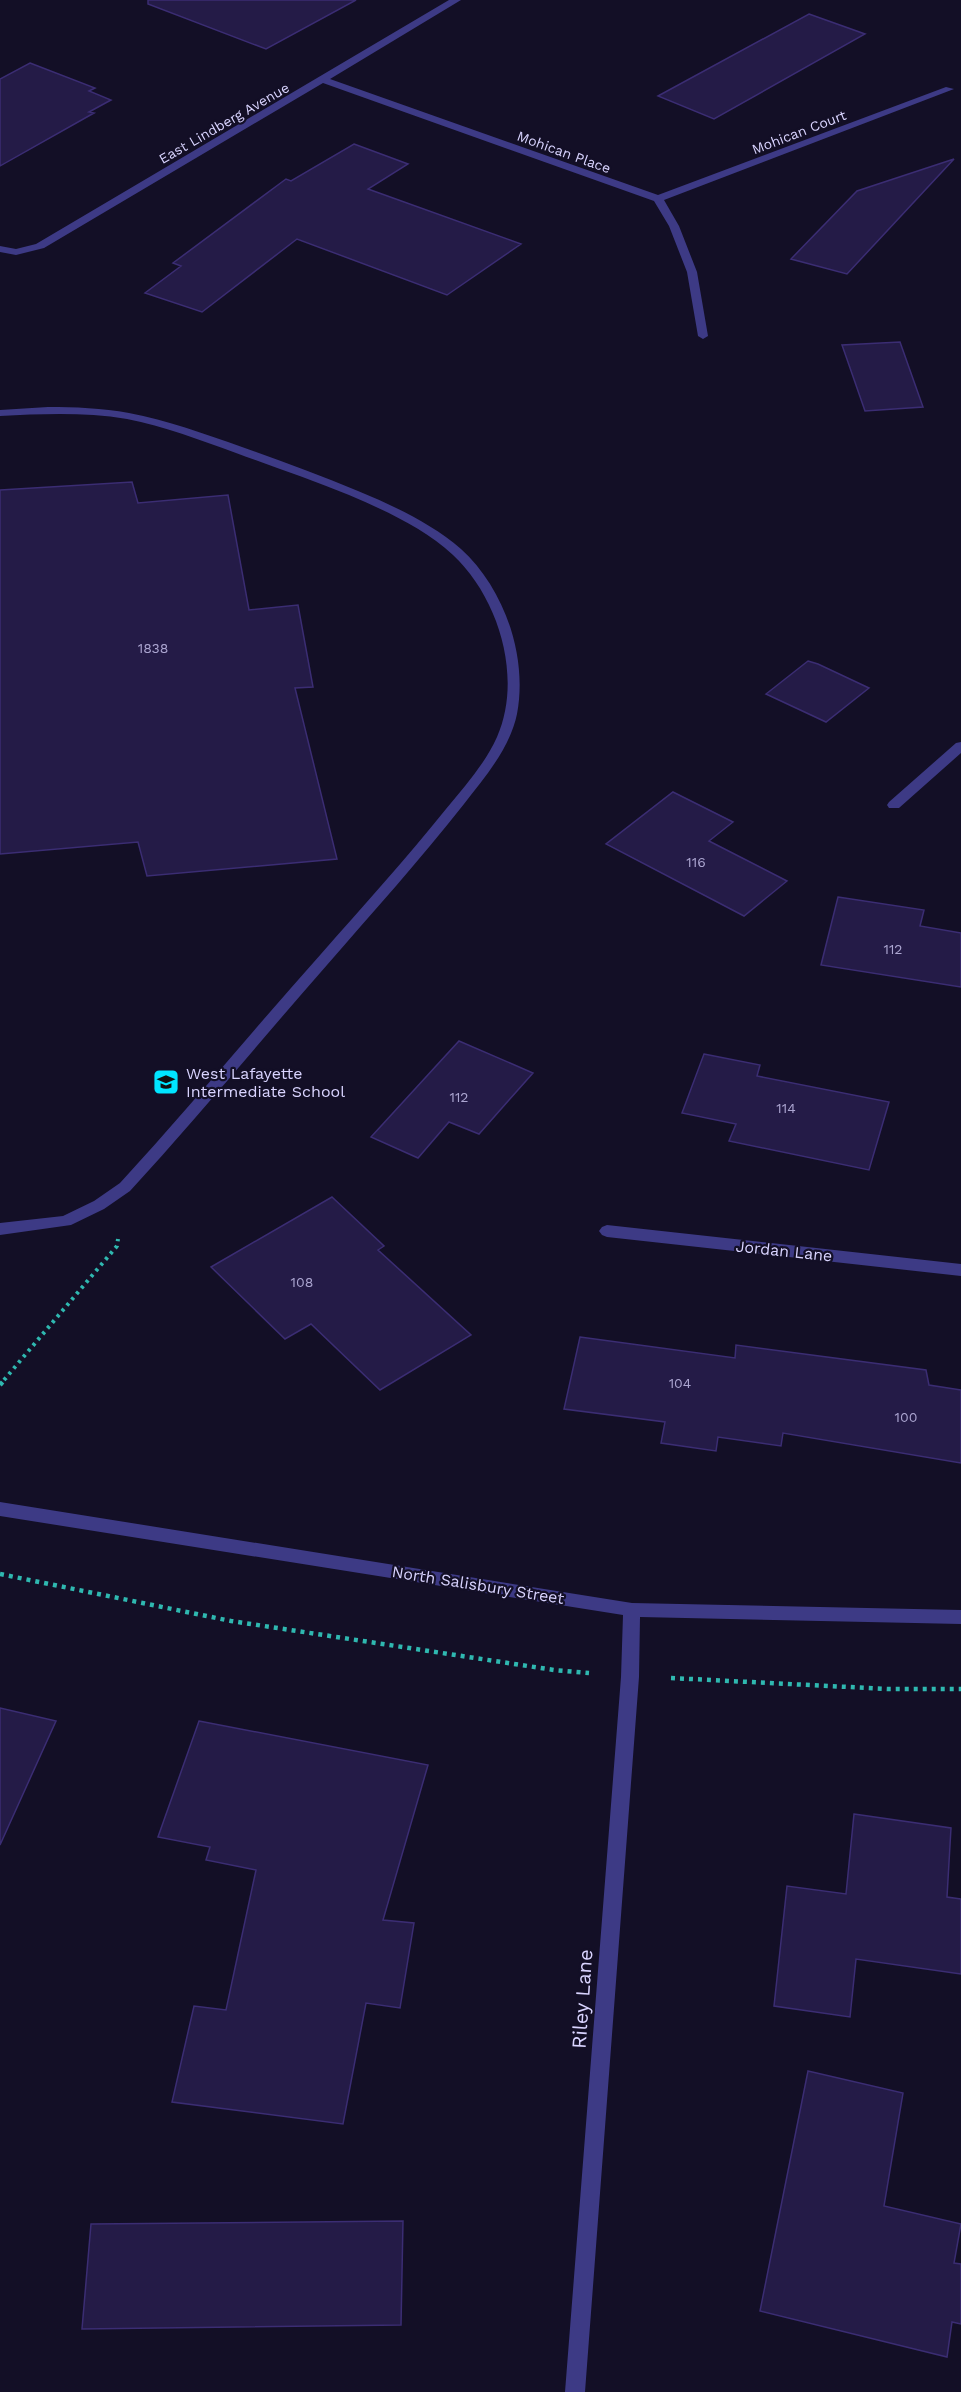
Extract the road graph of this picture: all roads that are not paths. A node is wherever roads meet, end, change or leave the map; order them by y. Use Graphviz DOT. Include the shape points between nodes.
graph roads {
  1 [pos="456,0"];
  2 [pos="324,80"];
  3 [pos="949,88"];
  4 [pos="658,199"];
  5 [pos="0,249"];
  6 [pos="703,336"];
  7 [pos="0,413"];
  8 [pos="961,746"];
  9 [pos="894,805"];
  10 [pos="0,1229"];
  11 [pos="607,1231"];
  12 [pos="961,1270"];
  13 [pos="0,1509"];
  14 [pos="632,1610"];
  15 [pos="961,1617"];
  16 [pos="574,2392"];
  1 -- 2 [label="street, East Lindberg Avenue"];
  2 -- 4 [label="street, Mohican Place"];
  2 -- 5 [label="street, East Lindberg Avenue" via="40,246 16,252"];
  3 -- 4 [label="street, Mohican Court"];
  4 -- 6 [label="street" via="674,226 692,272"];
  7 -- 10 [label="street" via="82,412 124,415 164,424 364,497 440,540 470,566 502,623 512,651 515,681 511,715 499,745 432,836 125,1187 66,1221"];
  8 -- 9 [label="street"];
  11 -- 12 [label="street, Jordan Lane"];
  13 -- 14 [label="street, North Salisbury Street"];
  14 -- 15 [label="street, North Salisbury Street"];
  14 -- 16 [label="street, Riley Lane"];
}
